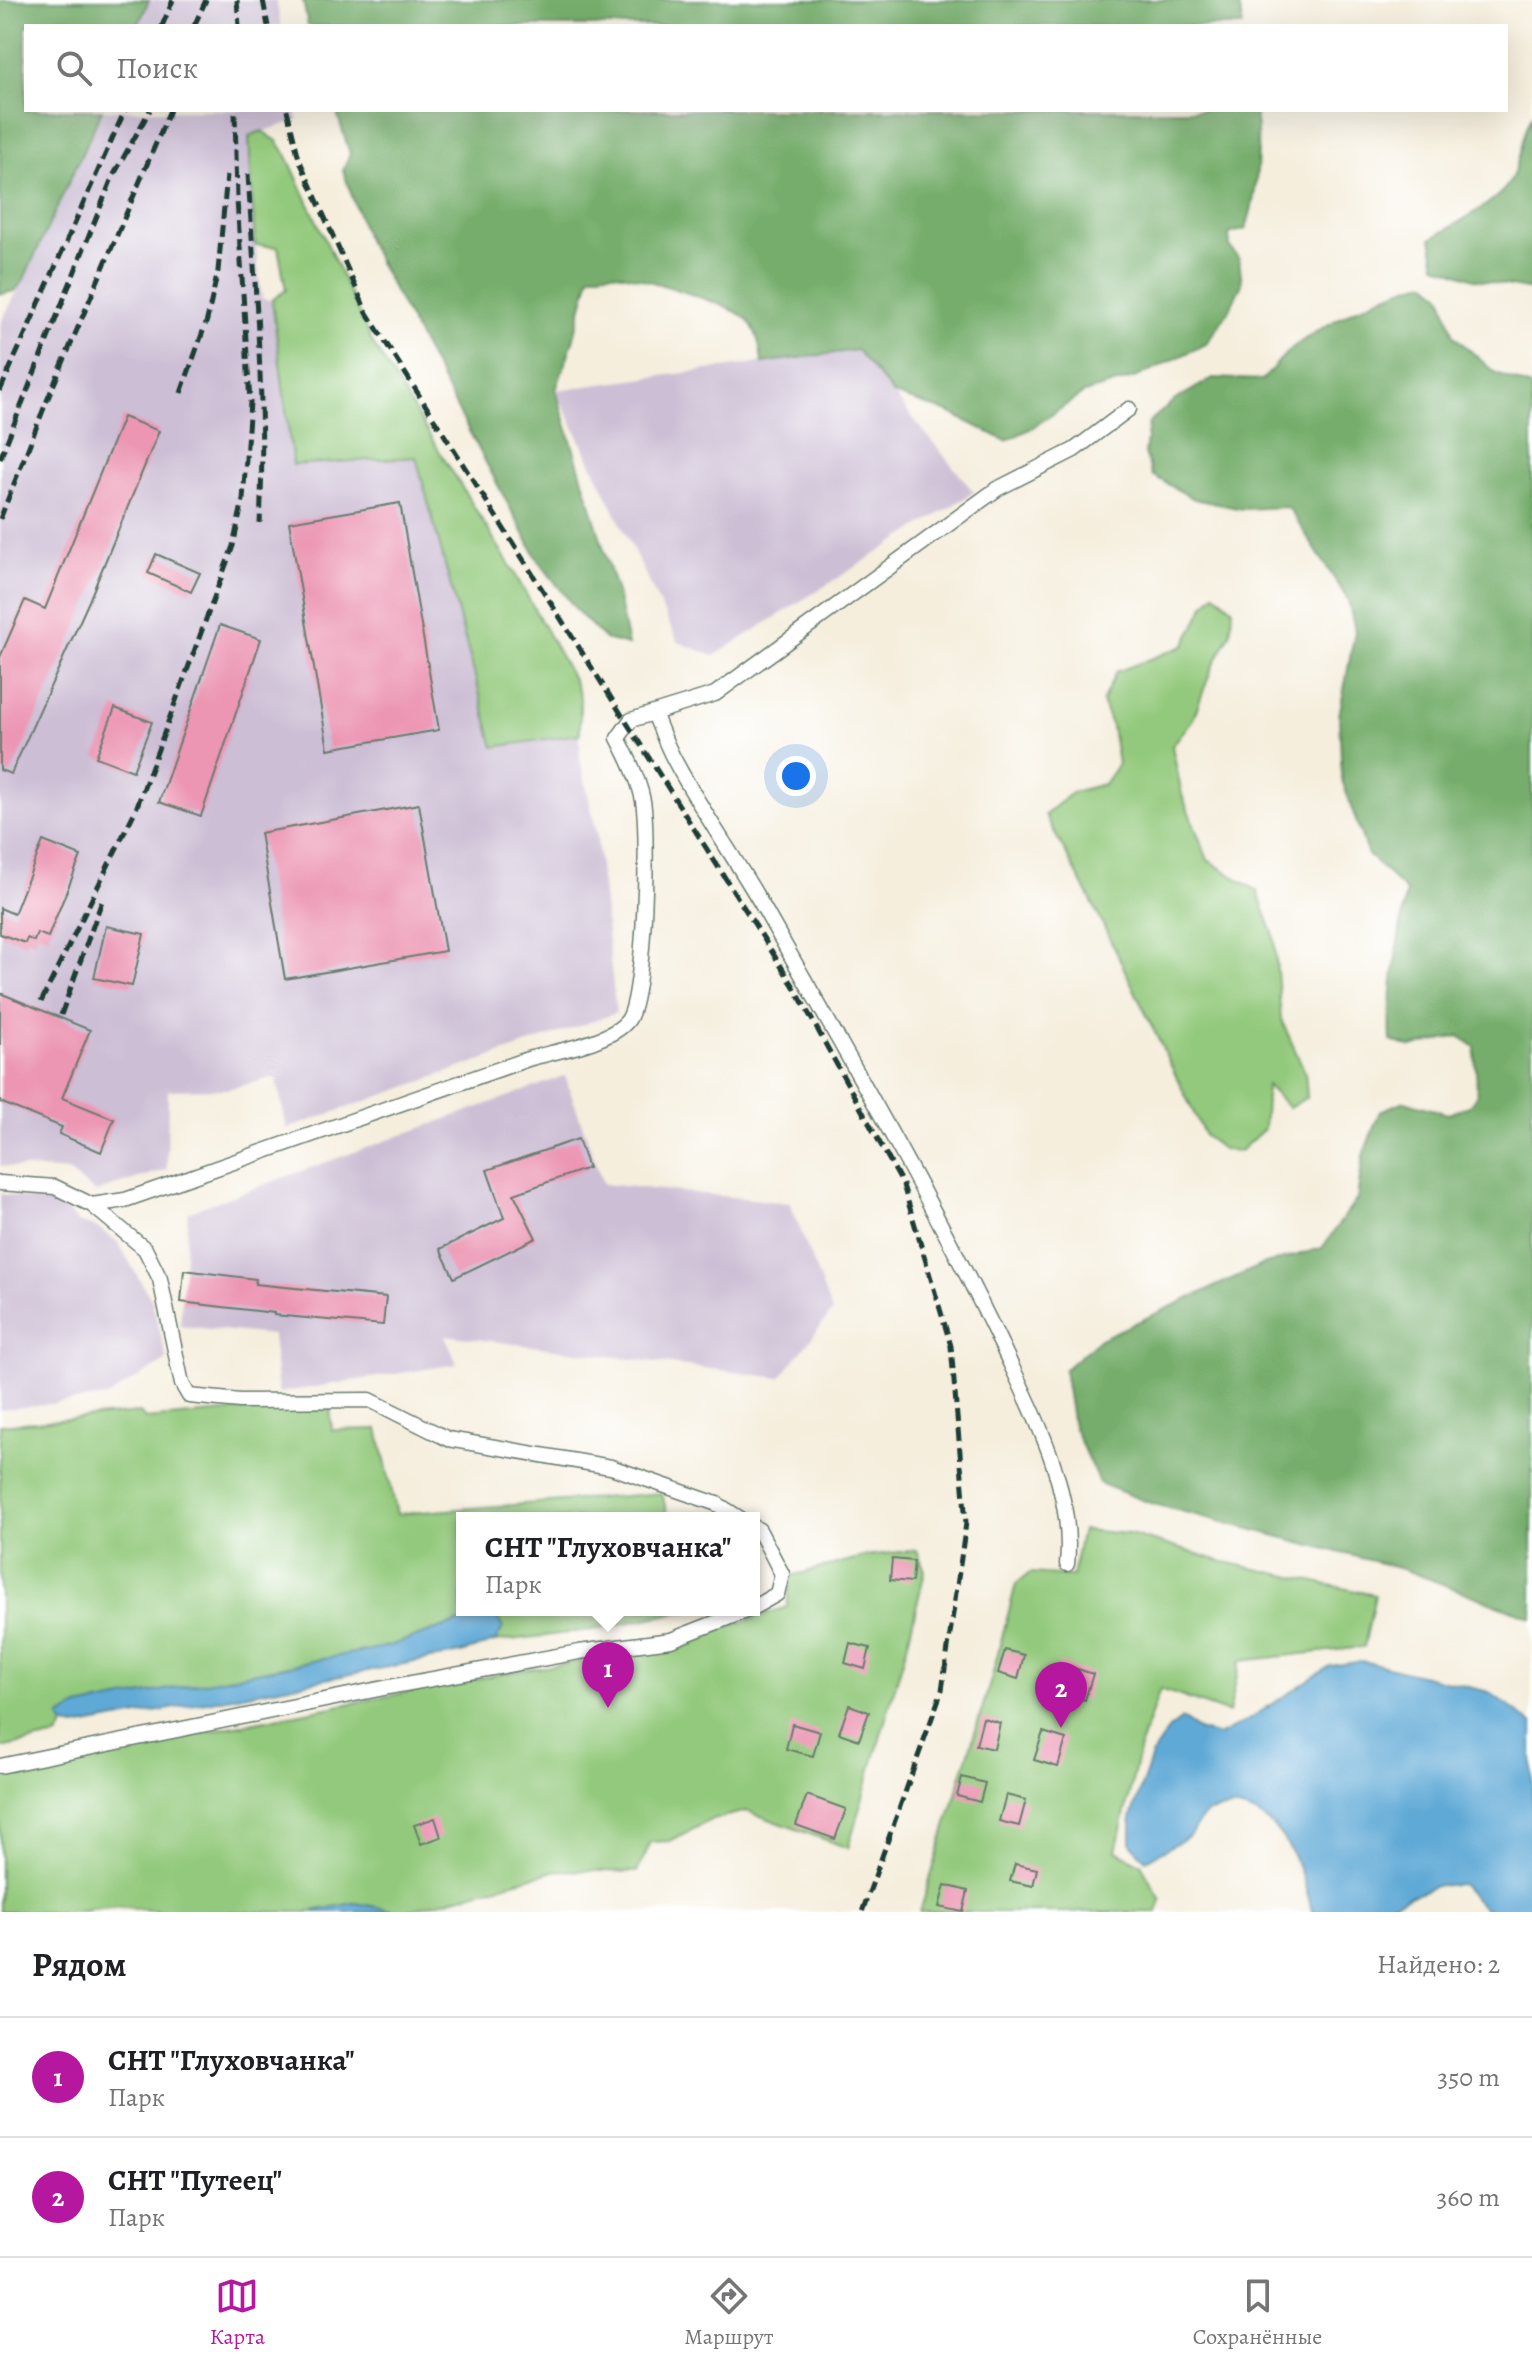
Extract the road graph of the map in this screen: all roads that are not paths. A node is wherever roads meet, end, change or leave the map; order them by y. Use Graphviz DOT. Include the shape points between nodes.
graph roads {
  1 [pos="1129,409"];
  2 [pos="654,713"];
  3 [pos="0,1183"];
  4 [pos="92,1205"];
  5 [pos="730,1512"];
  6 [pos="760,1532"];
  7 [pos="1067,1564"];
  8 [pos="760,1604"];
  9 [pos="733,1616"];
  10 [pos="0,1766"];
  1 -- 2 [label="street" via="1074,450 997,489 715,694"];
  2 -- 4 [label="street" via="631,720 618,738 643,801 646,897 637,991 627,1021 599,1040 531,1058 125,1200"];
  2 -- 7 [label="street" via="675,762 899,1145 975,1290 1047,1449 1066,1513"];
  3 -- 4 [label="street" via="55,1187"];
  4 -- 5 [label="street" via="145,1249 160,1279 189,1396 370,1400 448,1439 611,1467"];
  6 -- 8 [label="street" via="782,1574 777,1594"];
  9 -- 10 [label="street" via="671,1640 403,1684"];
}
